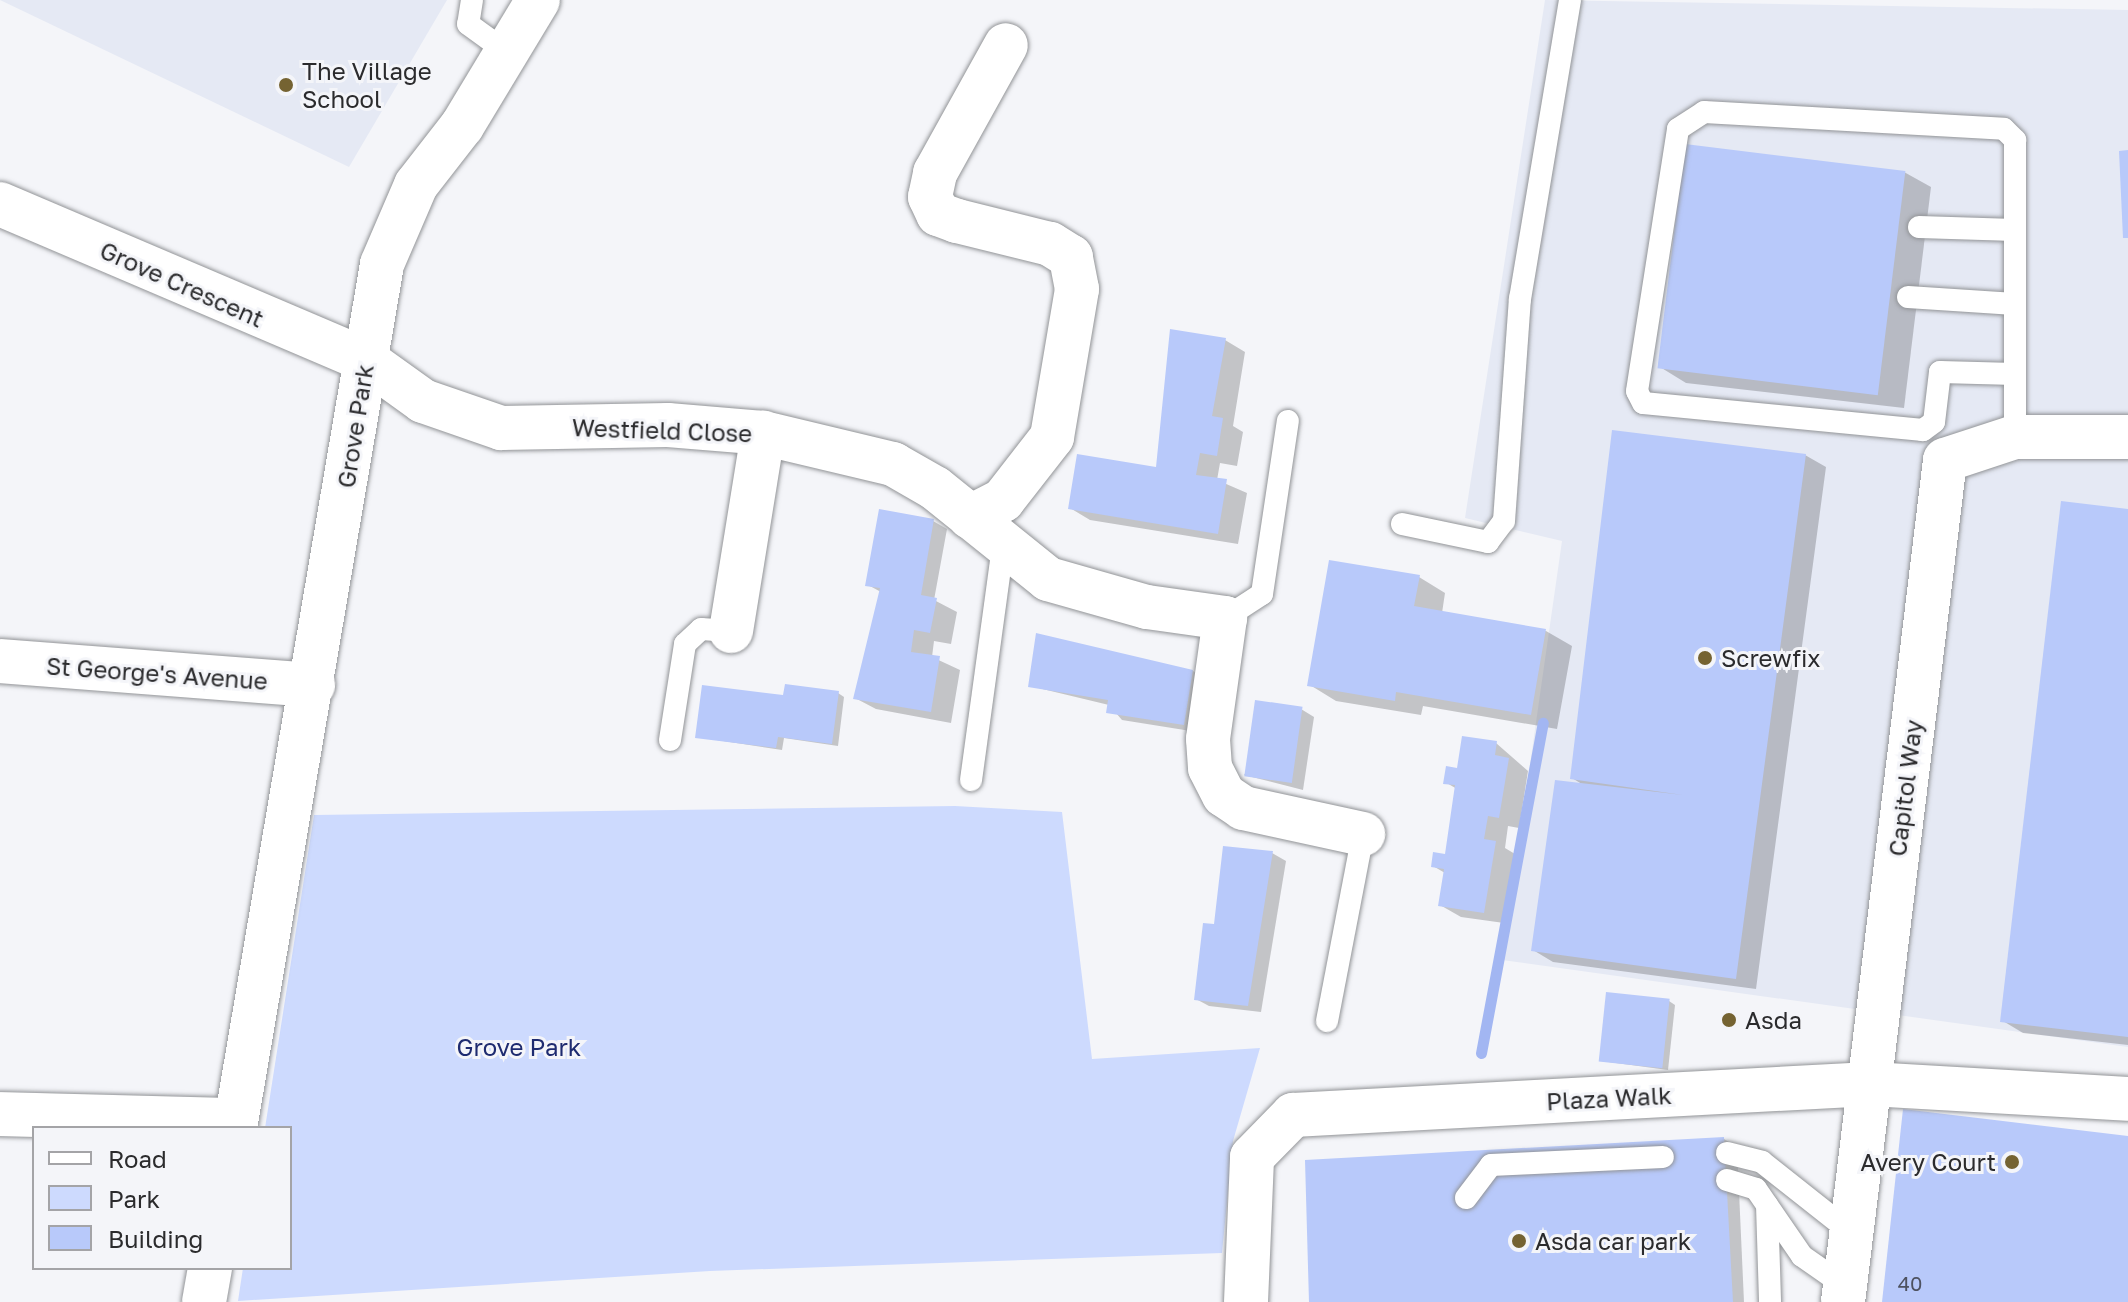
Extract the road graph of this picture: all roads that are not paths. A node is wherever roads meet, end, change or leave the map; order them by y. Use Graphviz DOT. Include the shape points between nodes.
graph roads {
  1 [pos="472,0"];
  2 [pos="538,0"];
  3 [pos="1570,0"];
  4 [pos="1006,45"];
  5 [pos="508,53"];
  6 [pos="0,204"];
  7 [pos="1919,227"];
  8 [pos="2015,230"];
  9 [pos="1908,297"];
  10 [pos="2015,304"];
  11 [pos="366,360"];
  12 [pos="2015,374"];
  13 [pos="1288,421"];
  14 [pos="763,433"];
  15 [pos="2015,437"];
  16 [pos="2128,437"];
  17 [pos="970,517"];
  18 [pos="1402,524"];
  19 [pos="1003,546"];
  20 [pos="1225,618"];
  21 [pos="731,631"];
  22 [pos="0,661"];
  23 [pos="313,685"];
  24 [pos="670,740"];
  25 [pos="971,780"];
  26 [pos="1363,834"];
  27 [pos="1327,1021"];
  28 [pos="1870,1084"];
  29 [pos="2128,1099"];
  30 [pos="0,1114"];
  31 [pos="235,1124"];
  32 [pos="1727,1153"];
  33 [pos="1663,1157"];
  34 [pos="1727,1180"];
  35 [pos="1466,1198"];
  36 [pos="1767,1204"];
  37 [pos="1852,1233"];
  38 [pos="210,1270"];
  39 [pos="1844,1294"];
  40 [pos="204,1302"];
  41 [pos="1246,1302"];
  42 [pos="1770,1302"];
  1 -- 5 [label="lane" via="468,24"];
  2 -- 5 [label="street, Grove Park"];
  3 -- 18 [label="lane" via="1520,299 1504,521 1488,542"];
  4 -- 17 [label="street" via="935,173 930,197 938,214 1050,244 1071,257 1077,289 1052,437 1003,500"];
  5 -- 11 [label="street, Grove Park" via="394,222"];
  6 -- 11 [label="street, Grove Crescent"];
  7 -- 8 [label="lane"];
  8 -- 10 [label="lane"];
  8 -- 12 [label="lane" via="2015,140 1991,124 1704,112 1688,118 1678,129 1637,391 1648,407 1923,430 1934,422 1940,372"];
  9 -- 10 [label="lane"];
  10 -- 12 [label="lane"];
  11 -- 14 [label="street, Westfield Close" via="423,401 501,428 668,425"];
  11 -- 23 [label="street, Grove Park"];
  12 -- 15 [label="lane"];
  13 -- 20 [label="lane" via="1262,594"];
  14 -- 17 [label="street, Westfield Close" via="893,464"];
  14 -- 21 [label="street"];
  15 -- 16 [label="street, Capitol Way"];
  15 -- 28 [label="street, Capitol Way" via="1945,460"];
  17 -- 19 [label="street, Westfield Close"];
  19 -- 20 [label="street, Westfield Close" via="1048,579 1147,607"];
  19 -- 25 [label="lane"];
  20 -- 26 [label="street" via="1208,739 1210,768 1224,795 1243,808"];
  21 -- 24 [label="lane" via="701,629 685,644"];
  22 -- 23 [label="street, St George's Avenue"];
  23 -- 31 [label="street, Grove Park"];
  26 -- 27 [label="lane"];
  28 -- 29 [label="street, Plaza Walk"];
  28 -- 37 [label="street, Capitol Way"];
  28 -- 41 [label="street, Plaza Walk" via="1293,1115 1252,1157"];
  30 -- 31 [label="street"];
  32 -- 37 [label="lane" via="1762,1162"];
  33 -- 35 [label="lane" via="1491,1165"];
  34 -- 36 [label="lane" via="1756,1189"];
  36 -- 39 [label="lane" via="1802,1256"];
  36 -- 42 [label="lane"];
  37 -- 39 [label="street, Capitol Way"];
  38 -- 40 [label="street"];
}
